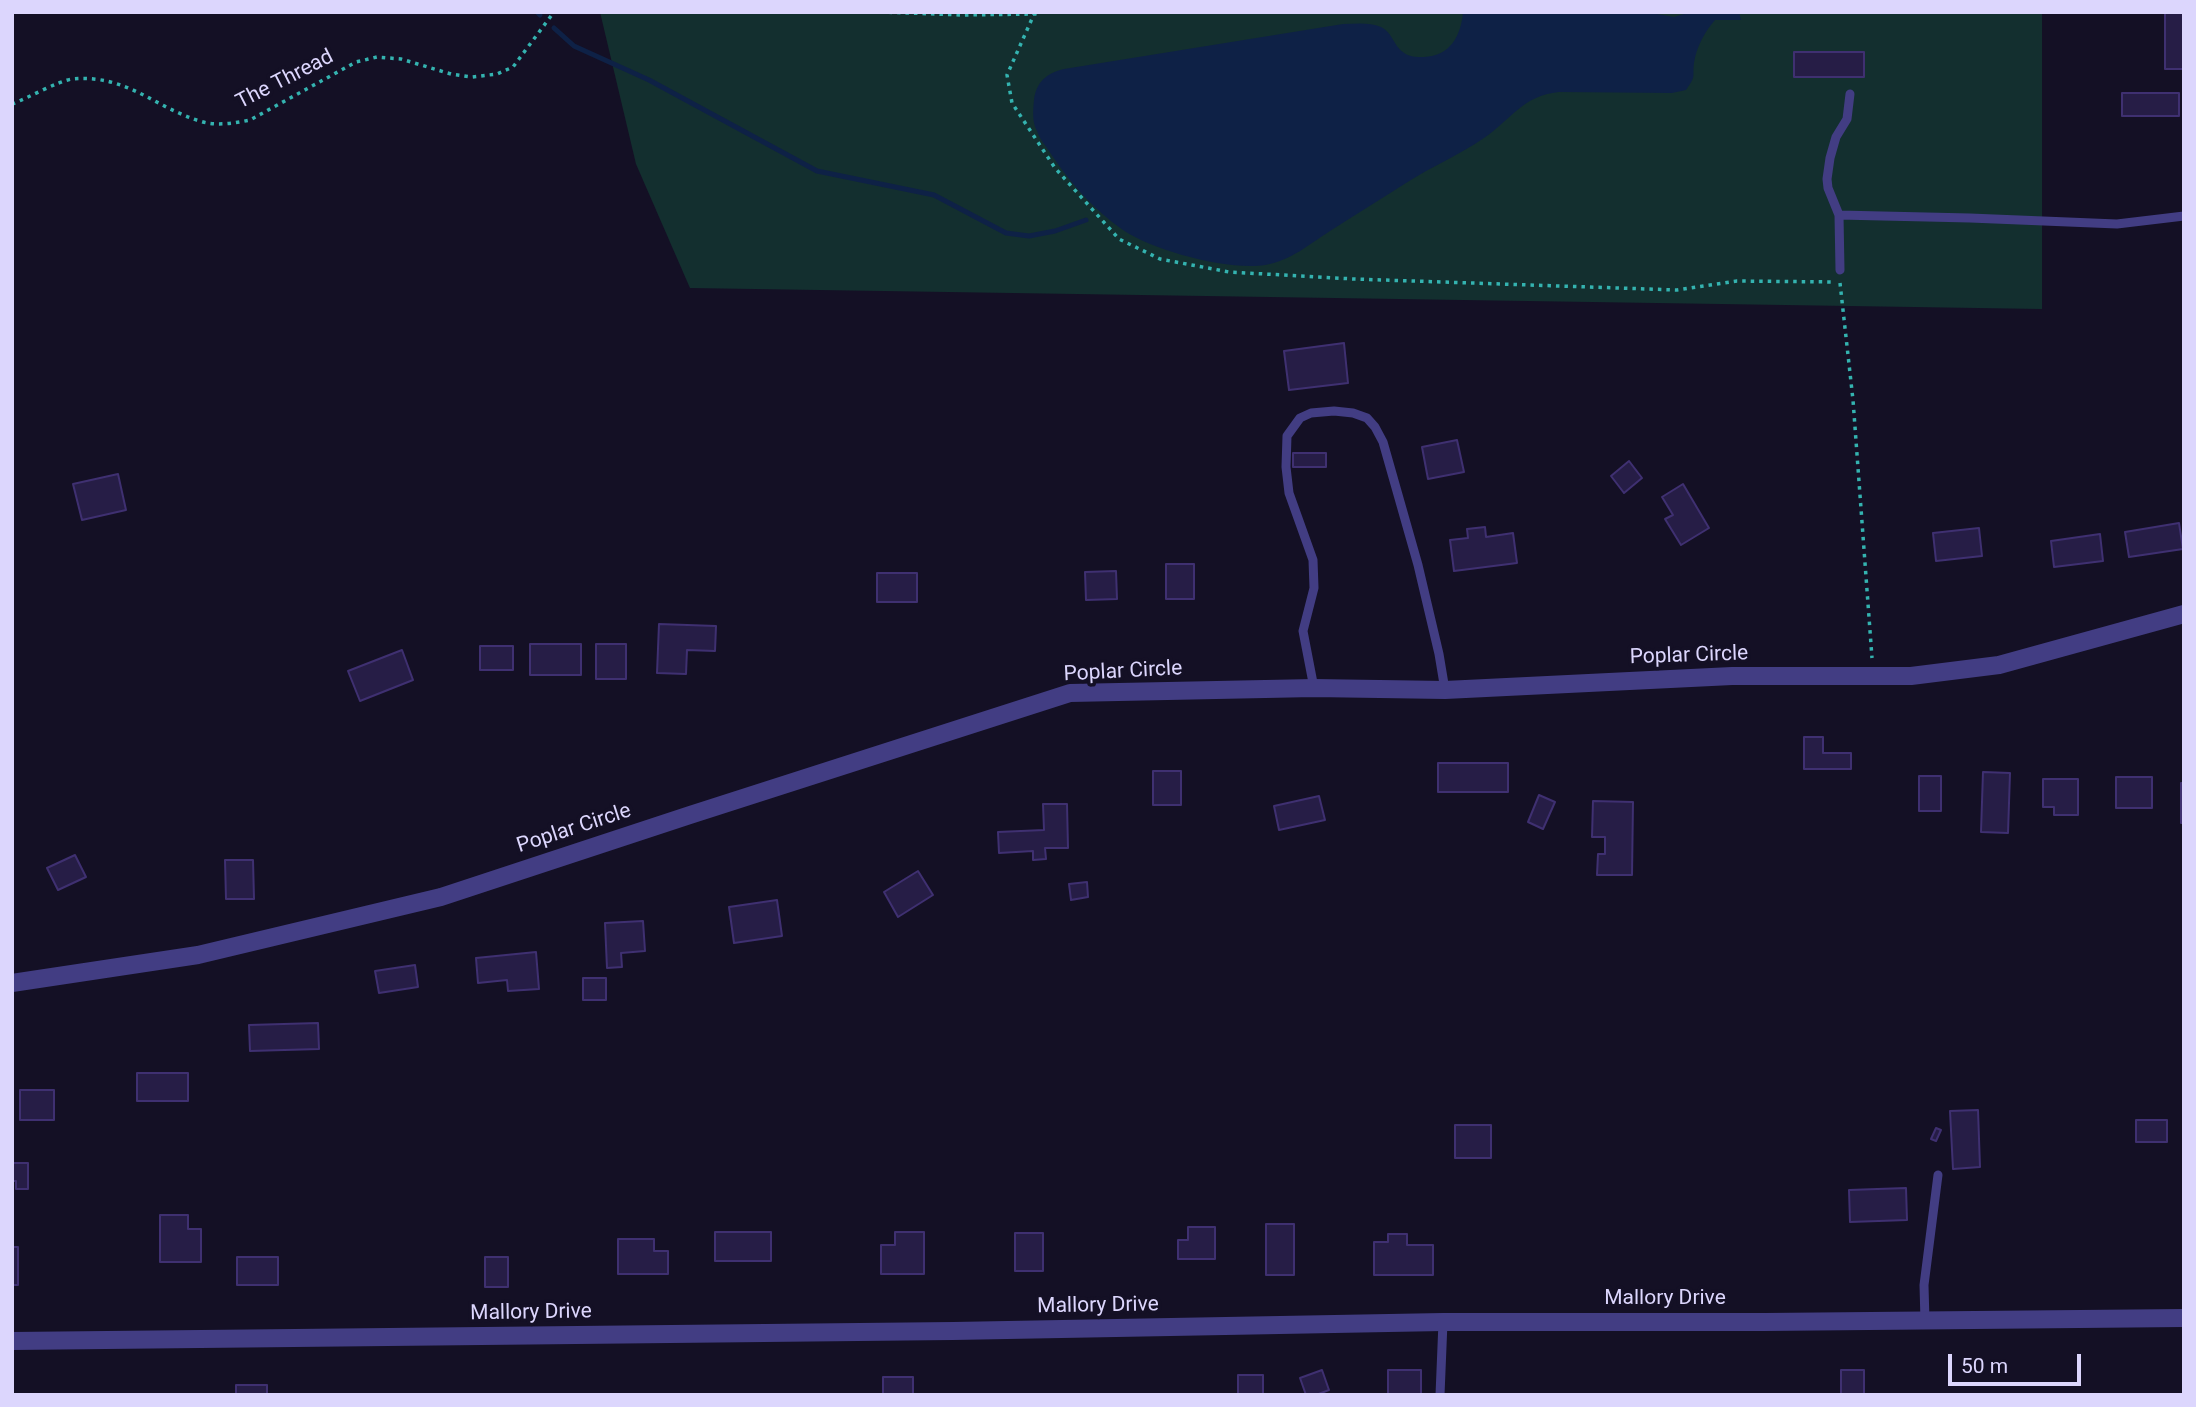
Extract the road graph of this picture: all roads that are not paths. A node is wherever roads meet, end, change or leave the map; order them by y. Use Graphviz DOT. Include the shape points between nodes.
graph roads {
  1 [pos="1850,94"];
  2 [pos="1839,215"];
  3 [pos="2184,216"];
  4 [pos="1840,270"];
  5 [pos="2184,614"];
  6 [pos="1314,688"];
  7 [pos="1445,690"];
  8 [pos="12,983"];
  9 [pos="1938,1175"];
  10 [pos="2184,1318"];
  11 [pos="1925,1321"];
  12 [pos="1443,1322"];
  13 [pos="12,1341"];
  14 [pos="1440,1395"];
  1 -- 2 [label="lane" via="1827,179"];
  2 -- 3 [label="lane" via="2117,224"];
  2 -- 4 [label="lane"];
  5 -- 7 [label="street, Poplar Circle" via="1999,665 1911,676 1732,676"];
  6 -- 7 [label="street, Poplar Circle"];
  6 -- 7 [label="lane" via="1303,631 1314,588 1313,560 1289,493 1287,436 1300,418 1334,411 1367,418 1383,442 1418,565"];
  6 -- 8 [label="street, Poplar Circle" via="1070,693 441,897 198,955"];
  9 -- 11 [label="lane" via="1924,1285"];
  10 -- 11 [label="street, Mallory Drive"];
  11 -- 12 [label="street, Mallory Drive"];
  12 -- 13 [label="street, Mallory Drive"];
  12 -- 14 [label="lane"];
}
